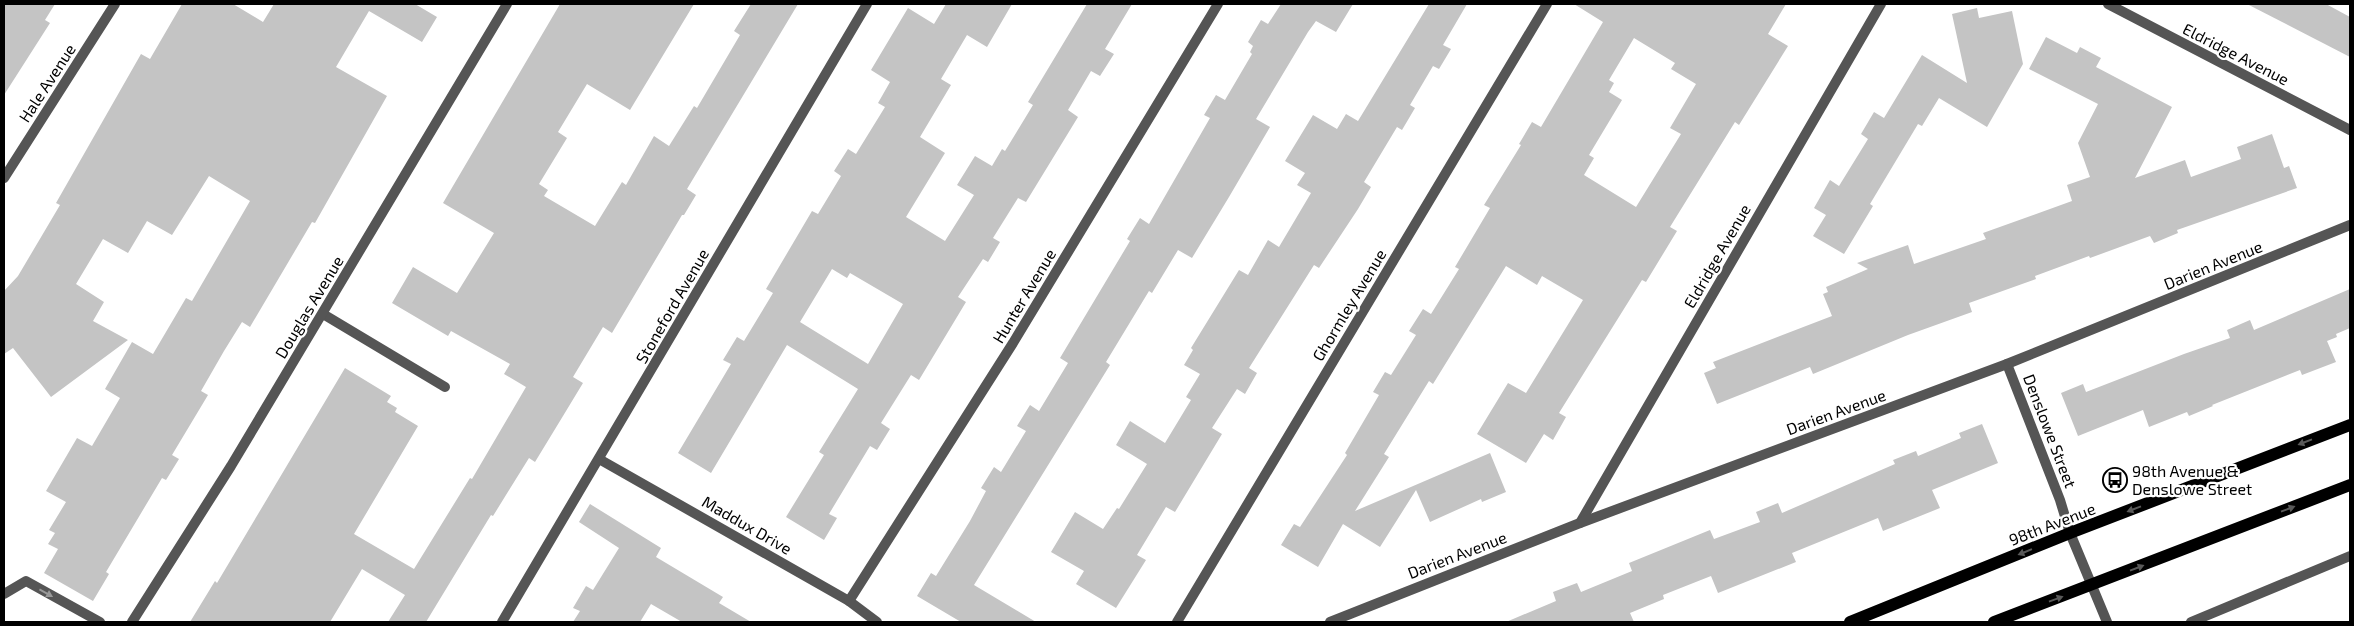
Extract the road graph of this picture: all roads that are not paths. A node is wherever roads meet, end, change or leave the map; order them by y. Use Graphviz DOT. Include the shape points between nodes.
graph roads {
  1 [pos="115,4"];
  2 [pos="507,4"];
  3 [pos="867,4"];
  4 [pos="1218,4"];
  5 [pos="1547,4"];
  6 [pos="1881,4"];
  7 [pos="2108,4"];
  8 [pos="2350,130"];
  9 [pos="4,178"];
  10 [pos="2350,225"];
  11 [pos="322,314"];
  12 [pos="2007,364"];
  13 [pos="444,387"];
  14 [pos="2350,425"];
  15 [pos="599,459"];
  16 [pos="2350,485"];
  17 [pos="1580,523"];
  18 [pos="2070,533"];
  19 [pos="2350,556"];
  20 [pos="2092,586"];
  21 [pos="4,594"];
  22 [pos="849,601"];
  23 [pos="100,622"];
  24 [pos="132,622"];
  25 [pos="502,622"];
  26 [pos="876,622"];
  27 [pos="1177,622"];
  28 [pos="1330,622"];
  29 [pos="1850,622"];
  30 [pos="1994,622"];
  31 [pos="2107,622"];
  32 [pos="2191,622"];
  1 -- 9 [label="street, Hale Avenue"];
  2 -- 11 [label="street, Douglas Avenue"];
  3 -- 15 [label="street, Stoneford Avenue"];
  4 -- 22 [label="street, Hunter Avenue" via="1013,343"];
  5 -- 27 [label="street, Ghormley Avenue"];
  6 -- 17 [label="street, Eldridge Avenue"];
  7 -- 8 [label="street, Eldridge Avenue"];
  10 -- 12 [label="street, Darien Avenue"];
  11 -- 13 [label="street"];
  11 -- 24 [label="street, Douglas Avenue"];
  12 -- 17 [label="street, Darien Avenue"];
  12 -- 18 [label="street, Denslowe Street"];
  14 -- 18 [label="main road, 98th Avenue, one-way"];
  15 -- 22 [label="street, Maddux Drive"];
  15 -- 25 [label="street, Stoneford Avenue"];
  20 -- 16 [label="main road, one-way"];
  17 -- 28 [label="street, Darien Avenue"];
  18 -- 20 [label="street, Denslowe Street"];
  18 -- 29 [label="main road, 98th Avenue, one-way"];
  19 -- 32 [label="street"];
  30 -- 20 [label="main road, one-way"];
  20 -- 31 [label="street, Denslowe Street"];
  21 -- 23 [label="street, one-way" via="26,581"];
  22 -- 26 [label="street, Maddux Drive"];
}
